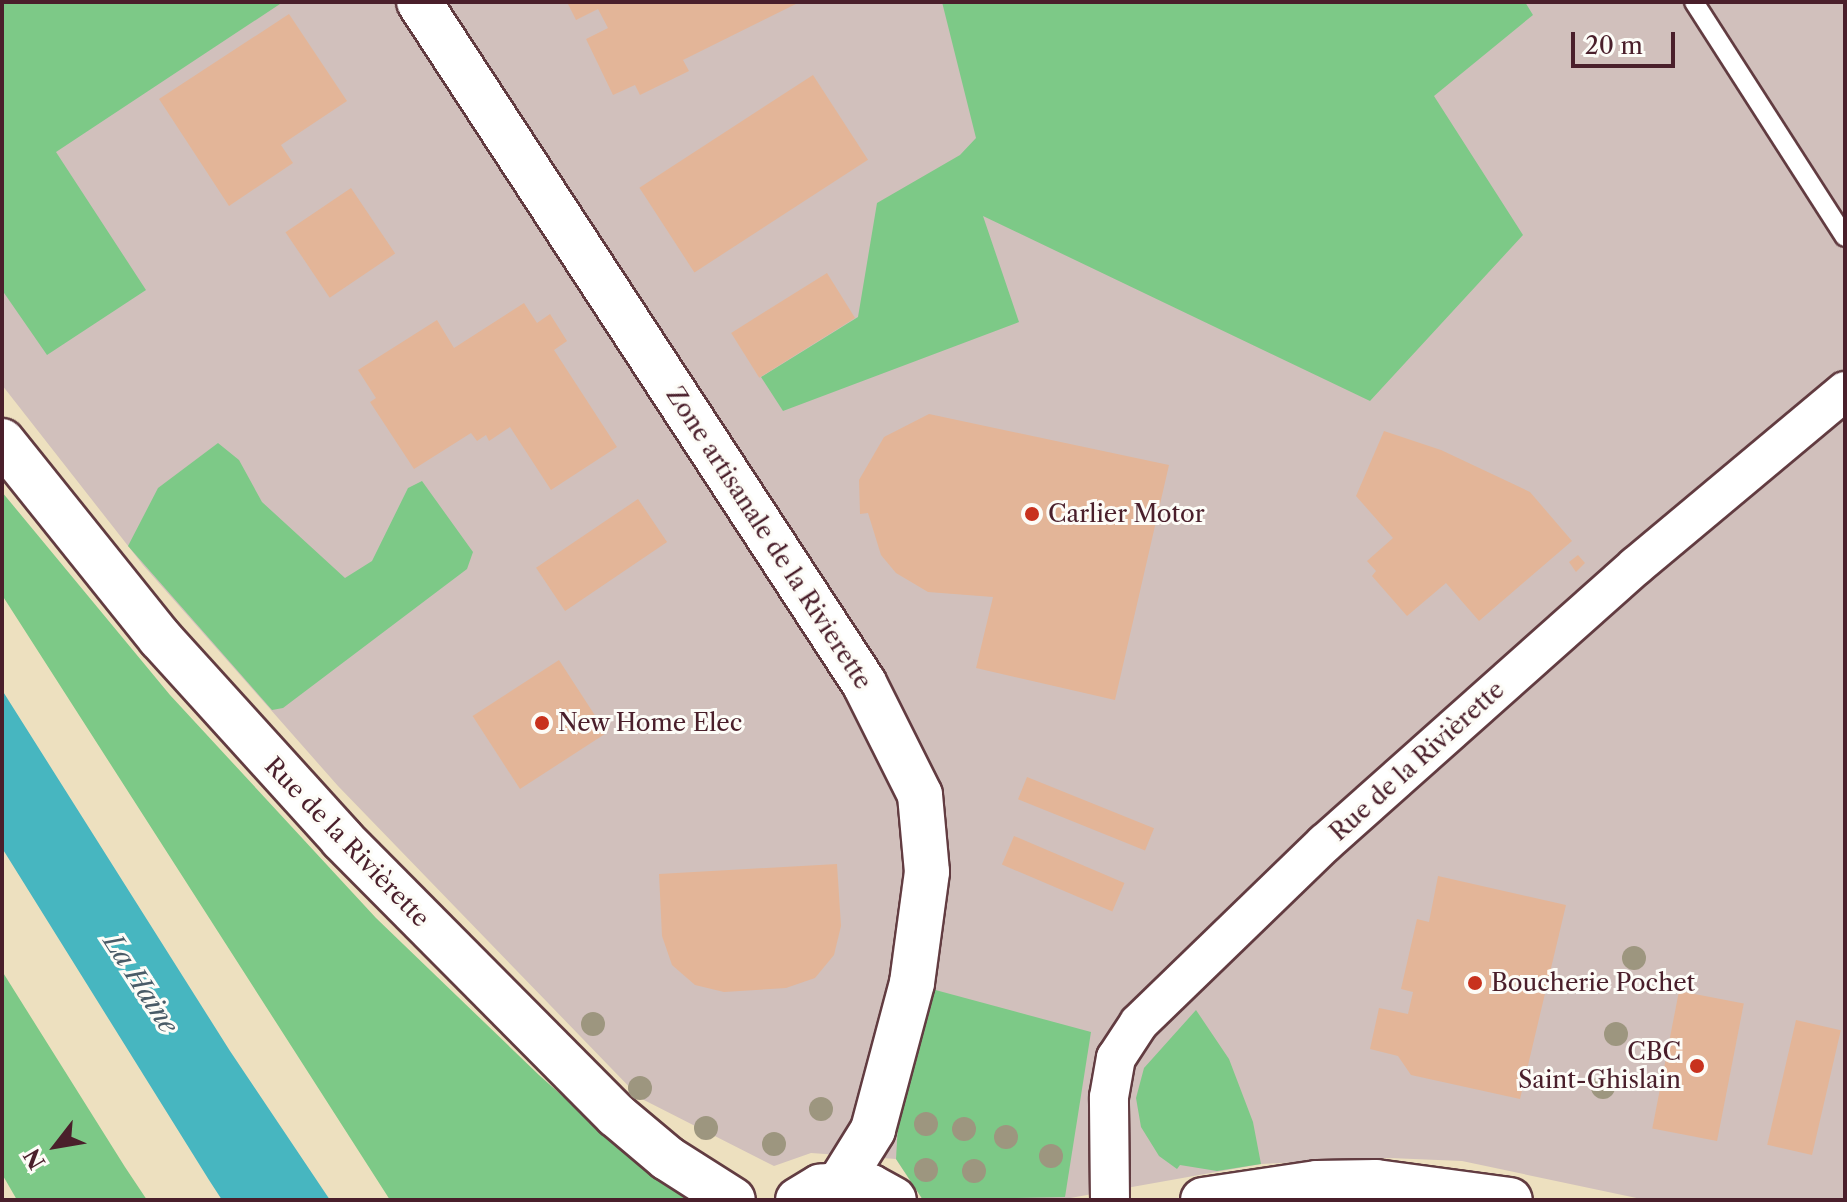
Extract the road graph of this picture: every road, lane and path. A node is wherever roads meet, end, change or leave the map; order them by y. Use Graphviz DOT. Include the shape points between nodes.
graph roads {
  1 [pos="419,2"];
  2 [pos="1694,2"];
  3 [pos="1845,237"];
  4 [pos="1845,391"];
  5 [pos="2,441"];
  6 [pos="873,1130"];
  7 [pos="819,1190"];
  8 [pos="1315,1192"];
  9 [pos="733,1200"];
  10 [pos="893,1200"];
  11 [pos="1110,1200"];
  12 [pos="1203,1200"];
  13 [pos="1510,1200"];
  1 -- 6 [label="street, Zone artisanale de la Rivierette" via="857,671 893,732 920,795 927,872 914,969"];
  2 -- 3 [label="lane"];
  4 -- 11 [label="street, Rue de la Rivièrette" via="1636,566 1336,832 1139,1023 1116,1058 1109,1097"];
  5 -- 9 [label="street, Rue de la Rivièrette" via="160,638 342,839 616,1115 667,1158"];
  6 -- 7 [label="street, Zone artisanale de la Rivierette"];
  6 -- 10 [label="street"];
  7 -- 9 [label="street, Rue de la Rivièrette"];
  7 -- 10 [label="street" via="871,1187"];
  8 -- 12 [label="street"];
  8 -- 13 [label="street" via="1431,1186"];
}
